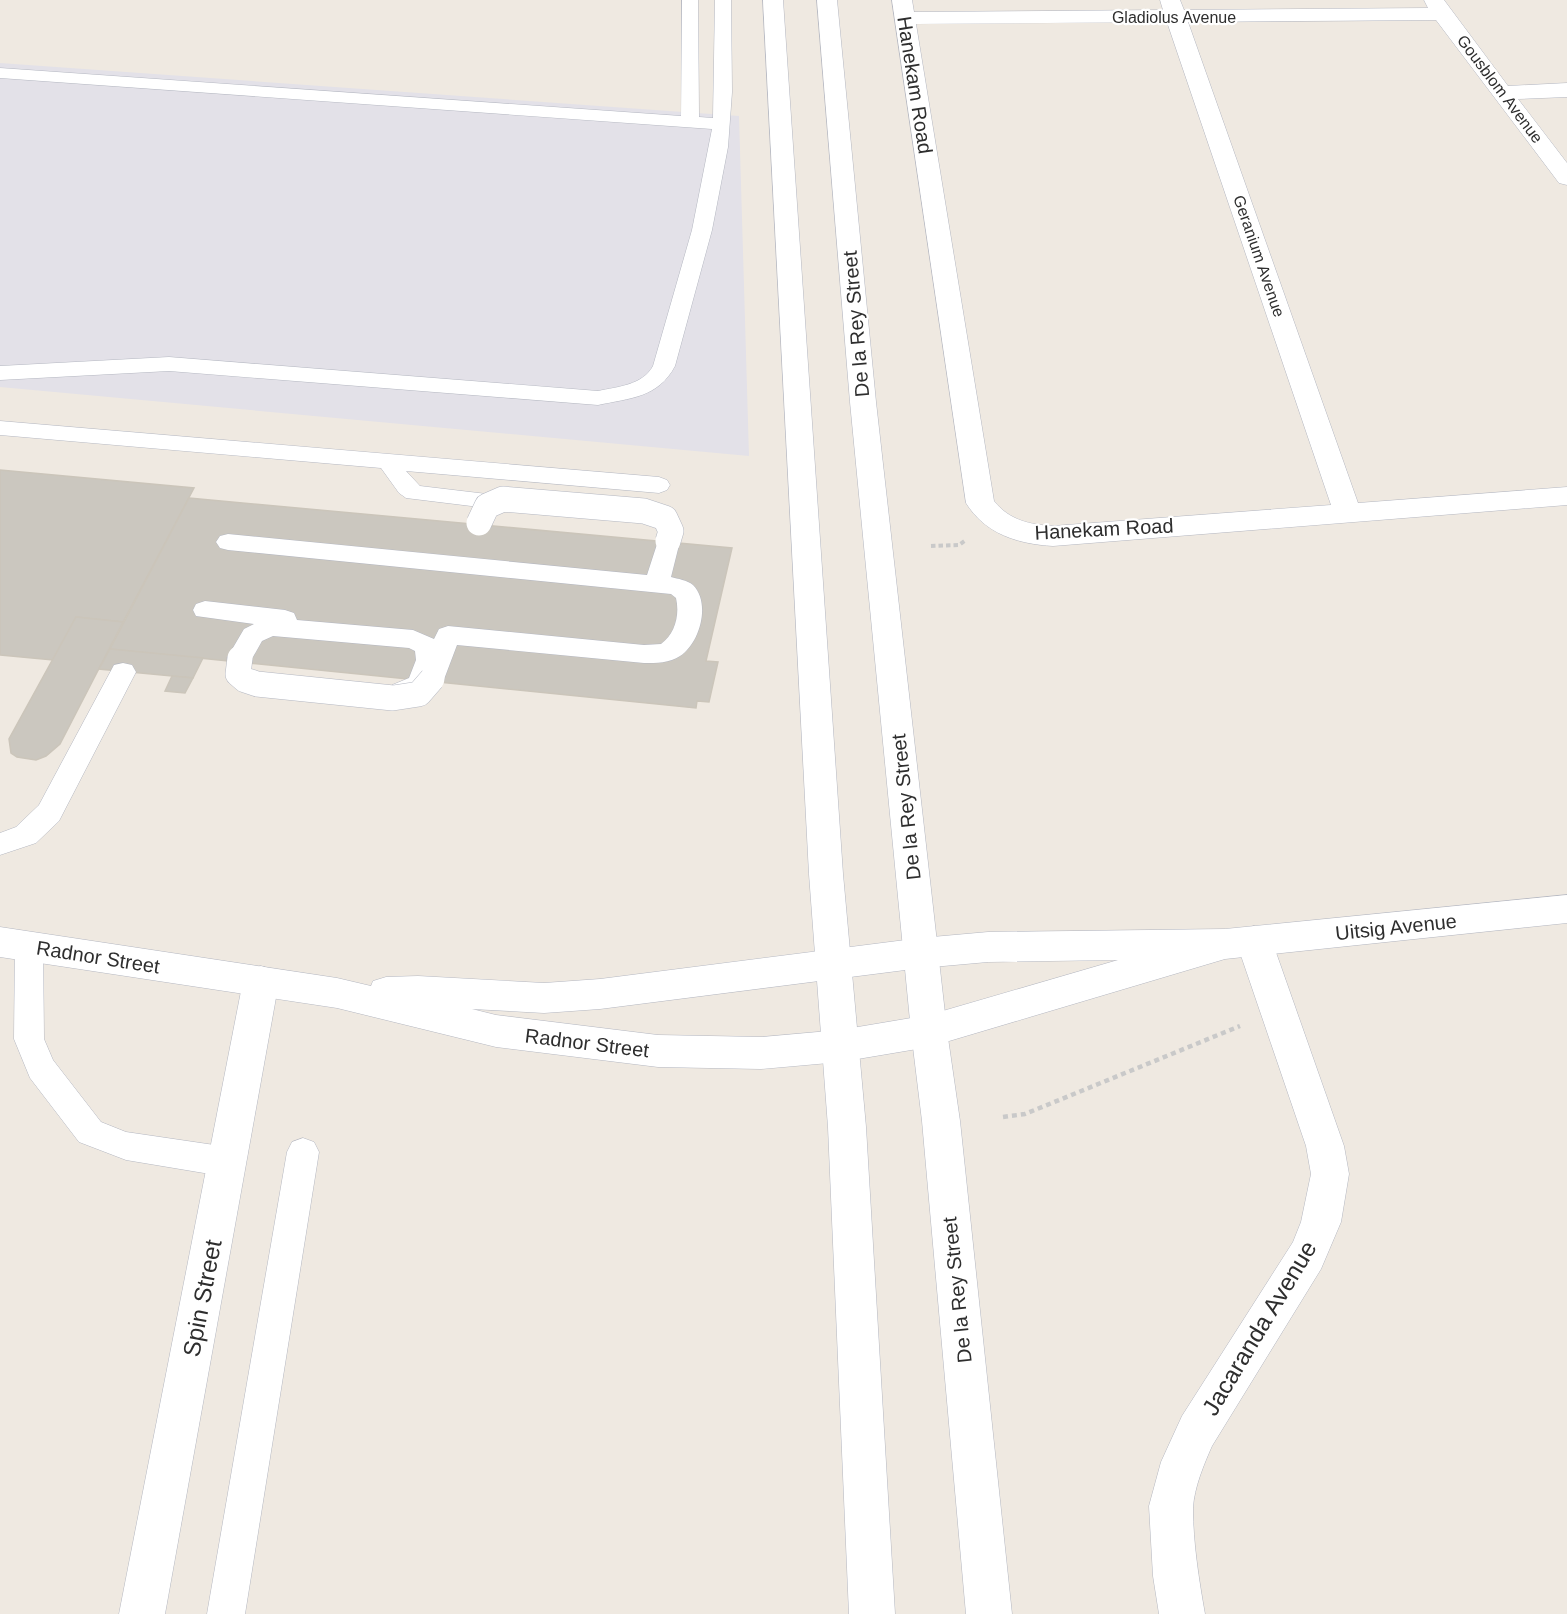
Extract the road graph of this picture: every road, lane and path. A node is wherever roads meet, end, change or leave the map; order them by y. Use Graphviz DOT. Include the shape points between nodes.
graph roads {
  1 [pos="690,0"];
  2 [pos="723,0"];
  3 [pos="773,0"];
  4 [pos="827,0"];
  5 [pos="1438,7"];
  6 [pos="1173,8"];
  7 [pos="903,9"];
  8 [pos="0,73"];
  9 [pos="1567,90"];
  10 [pos="1504,93"];
  11 [pos="690,122"];
  12 [pos="720,124"];
  13 [pos="1567,178"];
  14 [pos="0,373"];
  15 [pos="0,428"];
  16 [pos="389,463"];
  17 [pos="659,485"];
  18 [pos="1567,496"];
  19 [pos="1347,512"];
  20 [pos="479,523"];
  21 [pos="975,535"];
  22 [pos="664,541"];
  23 [pos="228,542"];
  24 [pos="931,546"];
  25 [pos="657,584"];
  26 [pos="205,610"];
  27 [pos="448,635"];
  28 [pos="123,672"];
  29 [pos="428,678"];
  30 [pos="0,844"];
  31 [pos="1567,909"];
  32 [pos="1240,943"];
  33 [pos="15,944"];
  34 [pos="921,953"];
  35 [pos="833,963"];
  36 [pos="261,981"];
  37 [pos="338,993"];
  38 [pos="1247,1023"];
  39 [pos="929,1031"];
  40 [pos="840,1046"];
  41 [pos="1003,1117"];
  42 [pos="303,1152"];
  43 [pos="228,1162"];
  44 [pos="142,1614"];
  45 [pos="226,1614"];
  46 [pos="872,1614"];
  47 [pos="989,1614"];
  48 [pos="1182,1614"];
  1 -- 11 [label="lane"];
  2 -- 12 [label="lane"];
  3 -- 35 [label="street"];
  4 -- 34 [label="street, De la Rey Street" via="863,402"];
  5 -- 6 [label="street, Gladiolus Avenue"];
  5 -- 10 [label="street, Gousblom Avenue"];
  6 -- 7 [label="street, Gladiolus Avenue"];
  6 -- 19 [label="street, Geranium Avenue"];
  7 -- 19 [label="street, Hanekam Road" via="980,503 987,513 1021,532 1053,536"];
  8 -- 11 [label="lane"];
  9 -- 10 [label="street"];
  10 -- 13 [label="street, Gousblom Avenue"];
  11 -- 12 [label="lane"];
  12 -- 14 [label="lane" via="719,146 694,261 664,366 658,376 638,390 598,398 169,364"];
  15 -- 16 [label="lane"];
  16 -- 17 [label="lane"];
  16 -- 22 [label="lane, bridge" via="414,493 643,514 661,525"];
  18 -- 19 [label="street, Hanekam Road"];
  20 -- 22 [label="lane, bridge" via="487,506 503,500 644,511 665,518 671,531"];
  21 -- 24 [label="path" via="959,544"];
  22 -- 25 [label="lane"];
  23 -- 25 [label="lane"];
  25 -- 27 [label="lane" via="676,587 690,598 680,642 660,654"];
  26 -- 27 [label="lane"];
  27 -- 29 [label="lane"];
  28 -- 30 [label="lane" via="49,813 26,835"];
  29 -- 29 [label="lane, bridge" via="418,693 405,697 268,685 245,680 238,674 235,658 253,635 270,627 413,639 427,646 430,653"];
  31 -- 32 [label="street, Uitsig Avenue"];
  32 -- 34 [label="street, Uitsig Avenue" via="988,947"];
  32 -- 39 [label="street, Uitsig Avenue"];
  32 -- 48 [label="street, Jacaranda Avenue" via="1325,1146 1329,1174 1321,1222 1306,1255 1197,1431 1183,1462 1171,1506"];
  33 -- 36 [label="street, Radnor Street"];
  33 -- 43 [label="lane" via="29,1038 40,1068 90,1132 126,1146"];
  34 -- 35 [label="street, Radnor Street"];
  34 -- 39 [label="street, De la Rey Street"];
  35 -- 37 [label="street, Radnor Street" via="544,998 417,991"];
  35 -- 40 [label="street"];
  36 -- 37 [label="street, Radnor Street"];
  36 -- 43 [label="street, Spin Street"];
  37 -- 40 [label="street, Radnor Street" via="496,1031 658,1051 761,1053"];
  38 -- 41 [label="path" via="1025,1114"];
  39 -- 40 [label="street, Radnor Street"];
  39 -- 47 [label="street, De la Rey Street"];
  40 -- 46 [label="street"];
  42 -- 45 [label="lane"];
  43 -- 44 [label="street, Spin Street"];
}
